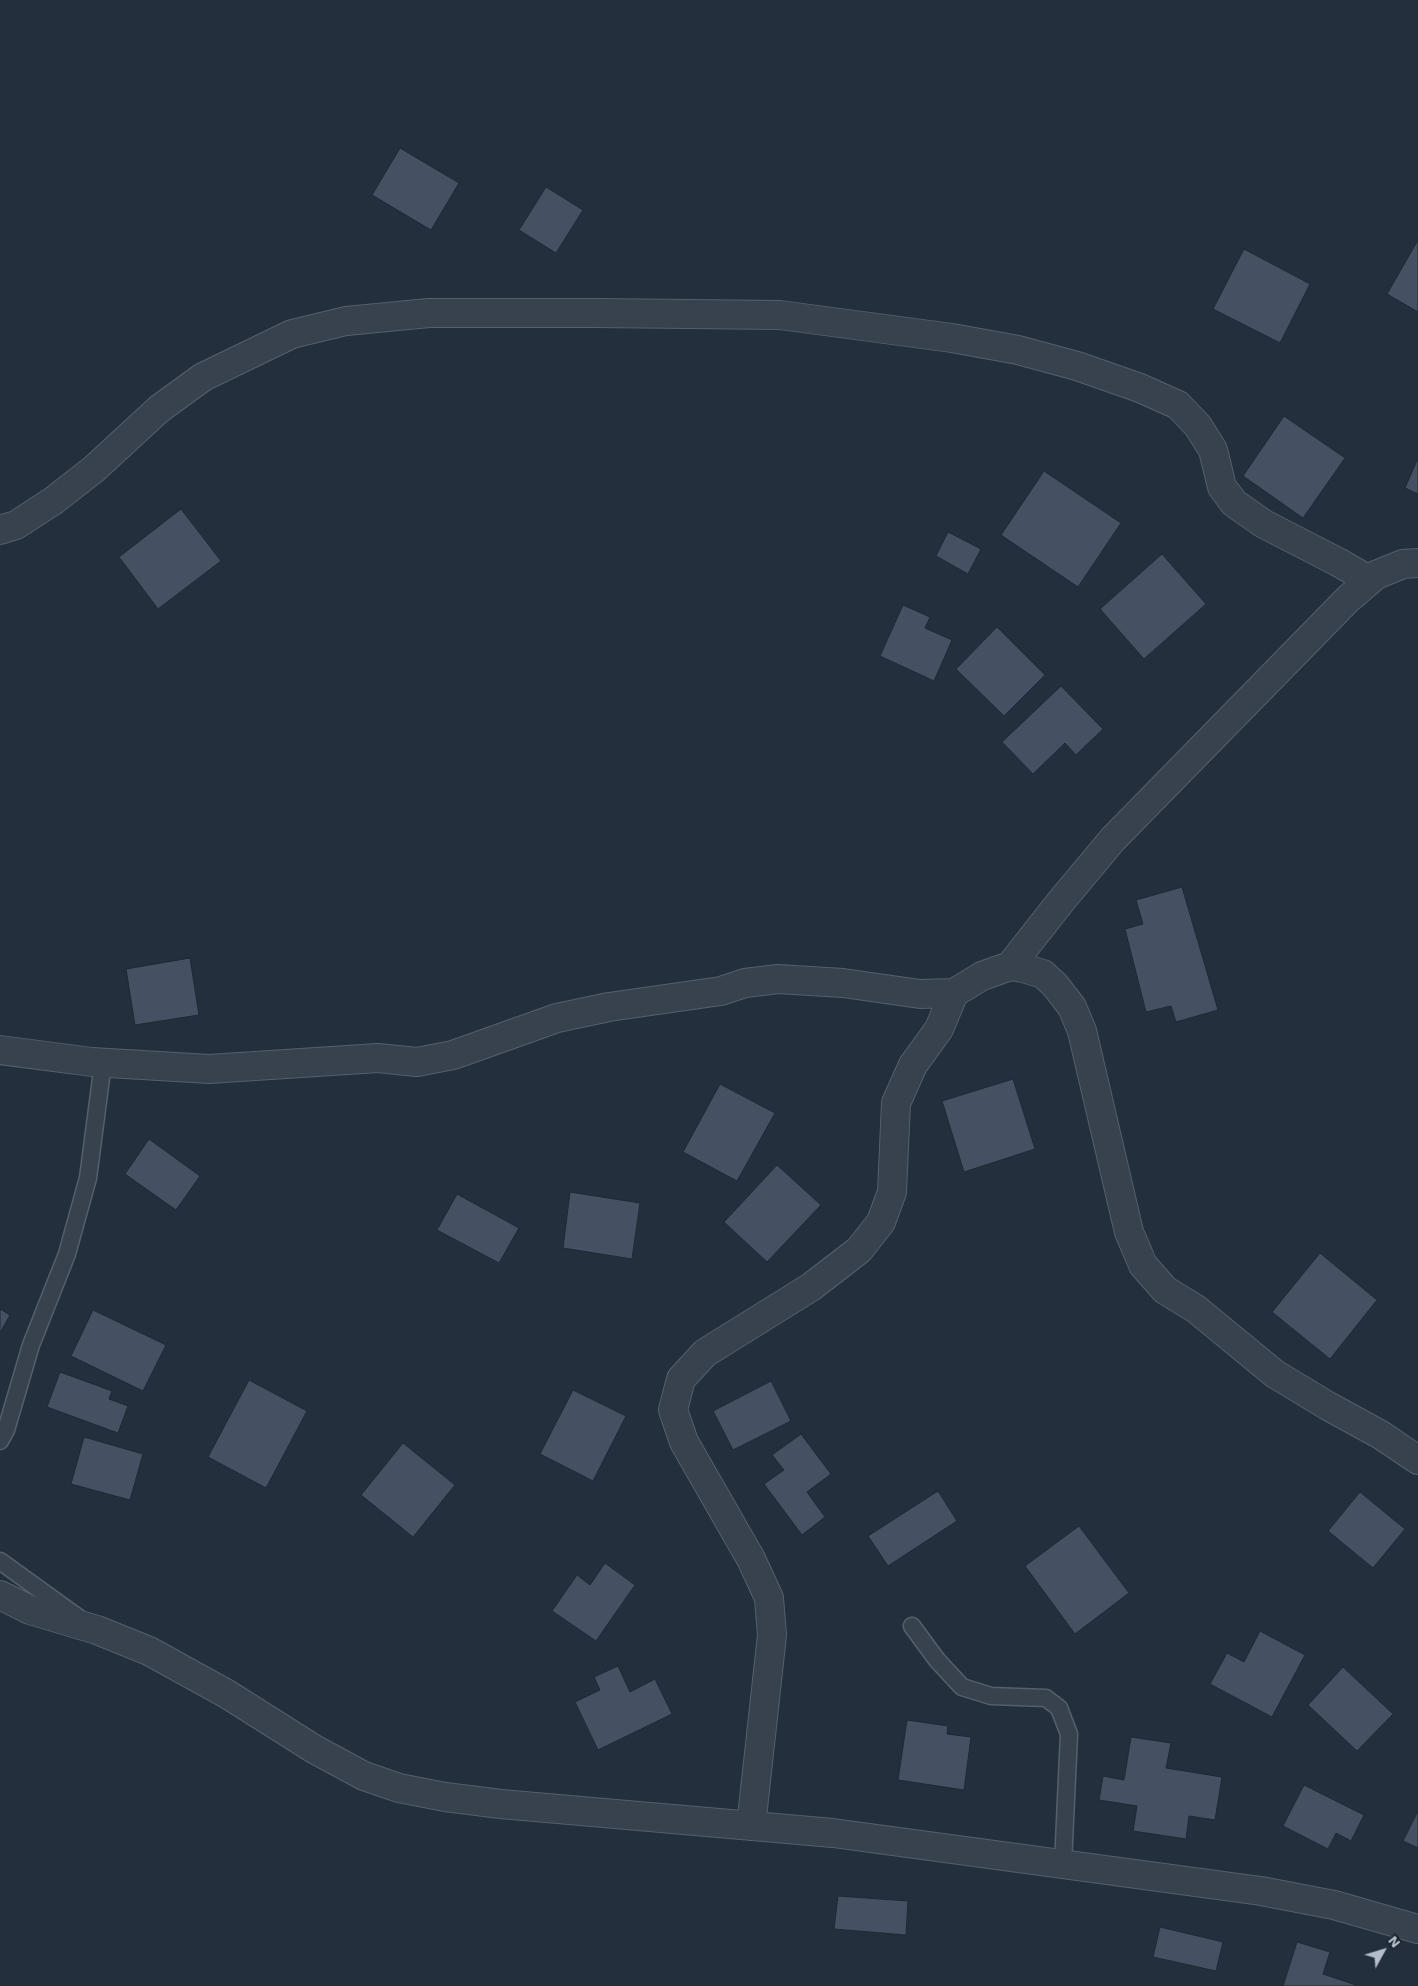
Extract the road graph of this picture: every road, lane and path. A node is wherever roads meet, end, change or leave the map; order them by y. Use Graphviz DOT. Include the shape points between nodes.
graph roads {
  1 [pos="0,530"];
  2 [pos="1418,563"];
  3 [pos="1369,580"];
  4 [pos="1010,966"];
  5 [pos="954,993"];
  6 [pos="0,1050"];
  7 [pos="103,1063"];
  8 [pos="0,1441"];
  9 [pos="1418,1460"];
  10 [pos="0,1561"];
  11 [pos="0,1595"];
  12 [pos="912,1626"];
  13 [pos="97,1630"];
  14 [pos="751,1826"];
  15 [pos="1063,1864"];
  16 [pos="1418,1929"];
  1 -- 3 [label="street" via="16,525 53,501 159,409 202,377 292,334 346,320 429,313 780,315 1018,350 1077,366 1178,405 1198,426 1213,450 1222,487 1234,503 1264,524"];
  2 -- 3 [label="street" via="1403,564"];
  3 -- 4 [label="street" via="1113,839"];
  4 -- 5 [label="street" via="982,976"];
  4 -- 9 [label="street" via="1043,974 1056,985 1072,1007 1082,1031 1128,1232 1143,1265 1165,1290 1196,1309 1275,1374 1382,1435"];
  5 -- 7 [label="street" via="920,994 843,982 778,979 745,982 721,991 556,1018 453,1055 416,1062 378,1058 209,1069"];
  5 -- 14 [label="street" via="939,1029 913,1066 896,1103 892,1192 881,1222 859,1250 811,1287 705,1352 681,1379 673,1410 684,1442 751,1559 769,1598 772,1635"];
  6 -- 7 [label="street"];
  7 -- 8 [label="lane" via="88,1178 67,1254 31,1345"];
  10 -- 13 [label="lane"];
  11 -- 13 [label="street" via="30,1610"];
  12 -- 15 [label="lane" via="962,1687 991,1696 1046,1698 1059,1708 1069,1734"];
  13 -- 14 [label="street" via="149,1651 364,1776 399,1788 500,1804"];
  14 -- 15 [label="street" via="833,1833"];
  15 -- 16 [label="street" via="1261,1891 1334,1905"];
}
